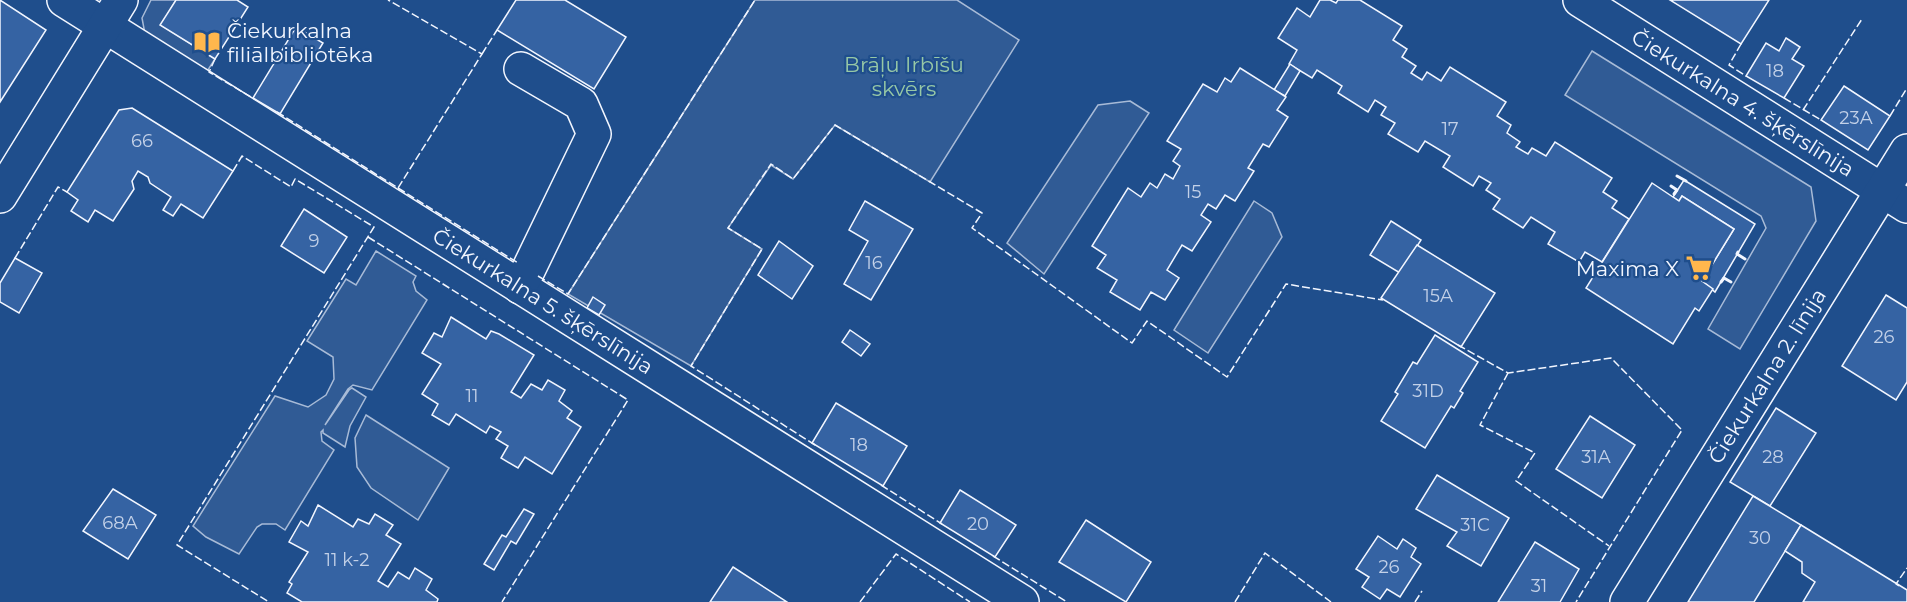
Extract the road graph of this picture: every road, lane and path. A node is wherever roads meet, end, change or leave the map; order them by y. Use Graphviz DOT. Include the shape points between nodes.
graph roads {
  1 [pos="64,0"];
  2 [pos="1580,0"];
  3 [pos="113,13"];
  4 [pos="522,69"];
  5 [pos="1907,151"];
  6 [pos="0,196"];
  7 [pos="1895,198"];
  8 [pos="520,287"];
  9 [pos="1022,602"];
  10 [pos="1627,602"];
  1 -- 3 [label="street, Čiekurkalna 5. šķērslīnija"];
  2 -- 7 [label="street, Čiekurkalna 4. šķērslīnija"];
  3 -- 6 [label="street"];
  3 -- 8 [label="street, Čiekurkalna 5. šķērslīnija"];
  4 -- 8 [label="street" via="581,104 594,134"];
  5 -- 7 [label="street, Čiekurkalna 2. līnija"];
  7 -- 10 [label="street, Čiekurkalna 2. līnija"];
  8 -- 9 [label="street, Čiekurkalna 5. šķērslīnija"];
}
